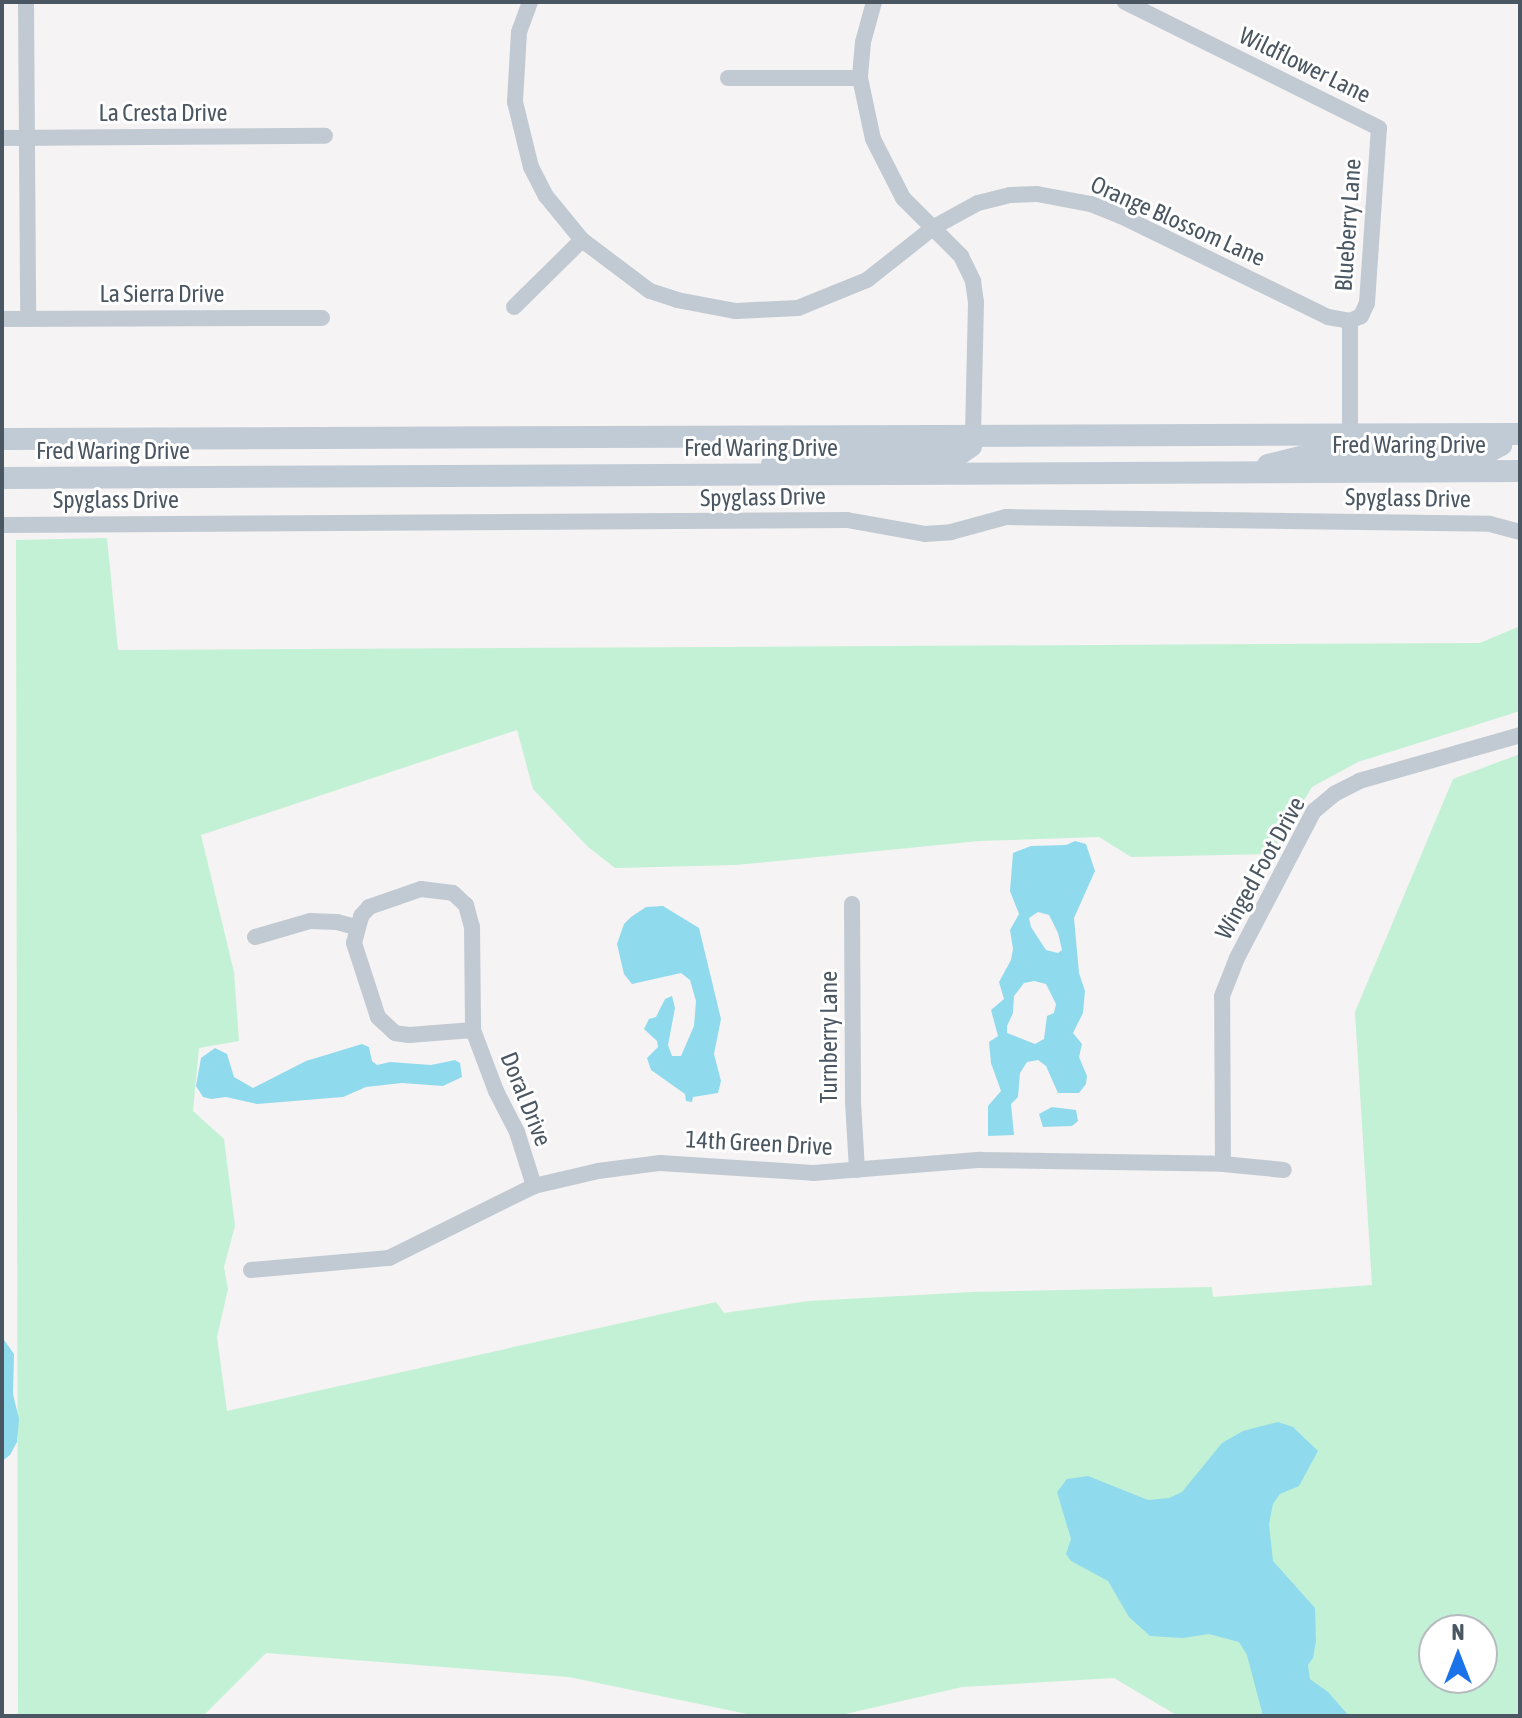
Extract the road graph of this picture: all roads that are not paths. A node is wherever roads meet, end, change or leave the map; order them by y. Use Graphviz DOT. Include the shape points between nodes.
graph roads {
  1 [pos="26,2"];
  2 [pos="530,2"];
  3 [pos="874,2"];
  4 [pos="1125,2"];
  5 [pos="728,78"];
  6 [pos="860,78"];
  7 [pos="1379,128"];
  8 [pos="325,136"];
  9 [pos="2,138"];
  10 [pos="28,138"];
  11 [pos="934,227"];
  12 [pos="582,240"];
  13 [pos="514,307"];
  14 [pos="322,318"];
  15 [pos="2,319"];
  16 [pos="28,319"];
  17 [pos="1352,320"];
  18 [pos="1350,434"];
  19 [pos="1512,434"];
  20 [pos="973,435"];
  21 [pos="2,439"];
  22 [pos="1520,471"];
  23 [pos="1243,472"];
  24 [pos="724,474"];
  25 [pos="2,478"];
  26 [pos="2,525"];
  27 [pos="1520,532"];
  28 [pos="1520,735"];
  29 [pos="852,904"];
  30 [pos="356,927"];
  31 [pos="255,937"];
  32 [pos="473,1030"];
  33 [pos="1223,1164"];
  34 [pos="857,1170"];
  35 [pos="1284,1170"];
  36 [pos="534,1186"];
  37 [pos="251,1270"];
  1 -- 10 [label="street"];
  2 -- 12 [label="street, Orange Blossom Lane" via="519,32 515,70 521,134 546,196"];
  3 -- 6 [label="street"];
  4 -- 7 [label="street, Wildflower Lane"];
  5 -- 6 [label="street"];
  6 -- 11 [label="street" via="873,139 891,177 903,198"];
  7 -- 17 [label="street, Blueberry Lane" via="1367,303"];
  8 -- 10 [label="street, La Cresta Drive"];
  9 -- 10 [label="street, La Cresta Drive"];
  10 -- 16 [label="street"];
  11 -- 12 [label="street, Orange Blossom Lane" via="867,280 798,308 768,312 724,309 650,291"];
  11 -- 17 [label="street, Orange Blossom Lane" via="978,203 1059,196 1121,216 1328,317"];
  11 -- 20 [label="street" via="961,256 973,281"];
  12 -- 13 [label="street"];
  14 -- 16 [label="street, La Sierra Drive"];
  15 -- 16 [label="street, La Sierra Drive"];
  17 -- 18 [label="street"];
  18 -- 19 [label="main road, Fred Waring Drive"];
  18 -- 20 [label="main road, Fred Waring Drive"];
  19 -- 23 [label="main road" via="1490,451 1316,453"];
  20 -- 21 [label="main road, Fred Waring Drive"];
  20 -- 24 [label="main road" via="971,446 961,453 823,455"];
  22 -- 23 [label="main road, Fred Waring Drive"];
  23 -- 24 [label="main road, Fred Waring Drive"];
  24 -- 25 [label="main road, Fred Waring Drive"];
  26 -- 27 [label="street, Spyglass Drive" via="847,520 925,534 1006,517 1490,524"];
  28 -- 33 [label="street, Winged Foot Drive" via="1359,781 1314,811 1222,996"];
  29 -- 34 [label="street, Turnberry Lane"];
  30 -- 31 [label="street" via="310,921"];
  30 -- 32 [label="street, Doral Drive" via="358,963 372,1007 386,1028 409,1035"];
  30 -- 32 [label="street, Doral Drive" via="369,907 421,889 460,898 470,913"];
  32 -- 36 [label="street, Doral Drive"];
  33 -- 34 [label="street, 14th Green Drive" via="980,1160"];
  33 -- 35 [label="street, 14th Green Drive"];
  34 -- 36 [label="street, 14th Green Drive" via="813,1173 660,1163"];
  36 -- 37 [label="street, 14th Green Drive" via="389,1258"];
}
